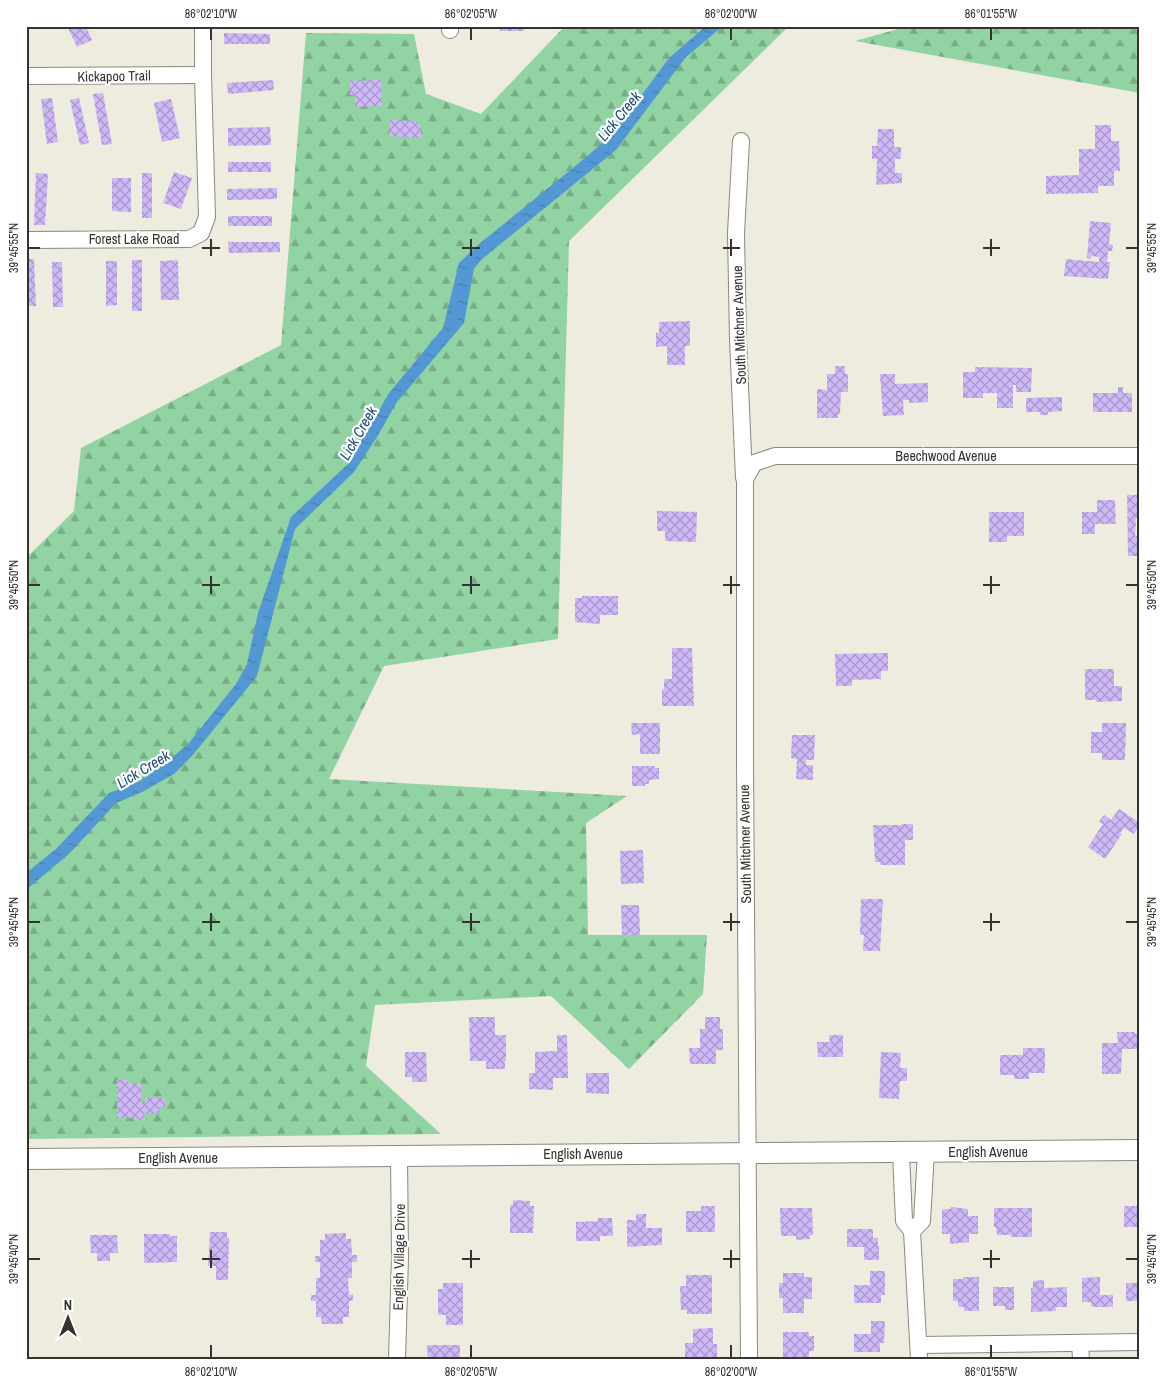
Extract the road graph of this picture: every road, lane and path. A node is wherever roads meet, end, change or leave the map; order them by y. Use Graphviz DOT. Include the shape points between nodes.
graph roads {
  1 [pos="203,26"];
  2 [pos="203,75"];
  3 [pos="26,76"];
  4 [pos="741,141"];
  5 [pos="26,240"];
  6 [pos="1140,456"];
  7 [pos="744,479"];
  8 [pos="1140,1150"];
  9 [pos="900,1152"];
  10 [pos="926,1152"];
  11 [pos="748,1154"];
  12 [pos="399,1155"];
  13 [pos="26,1159"];
  14 [pos="912,1231"];
  15 [pos="1140,1342"];
  16 [pos="1080,1351"];
  17 [pos="919,1352"];
  18 [pos="397,1359"];
  19 [pos="750,1359"];
  1 -- 2 [label="street, Forest Lake Road"];
  2 -- 3 [label="street, Kickapoo Trail"];
  2 -- 5 [label="street, Forest Lake Road" via="207,217 201,233 189,239"];
  4 -- 7 [label="street, South Mitchner Avenue" via="736,233"];
  6 -- 7 [label="street, Beechwood Avenue" via="775,456 754,463"];
  7 -- 11 [label="street, South Mitchner Avenue"];
  8 -- 10 [label="street, English Avenue"];
  9 -- 10 [label="street, English Avenue"];
  9 -- 11 [label="street, English Avenue"];
  9 -- 14 [label="street" via="904,1221"];
  10 -- 14 [label="street" via="922,1221"];
  11 -- 12 [label="street, English Avenue"];
  11 -- 19 [label="street, South Mitchner Avenue"];
  12 -- 13 [label="street, English Avenue"];
  12 -- 18 [label="street, English Village Drive"];
  14 -- 17 [label="street"];
  15 -- 16 [label="street"];
  16 -- 17 [label="street"];
}
